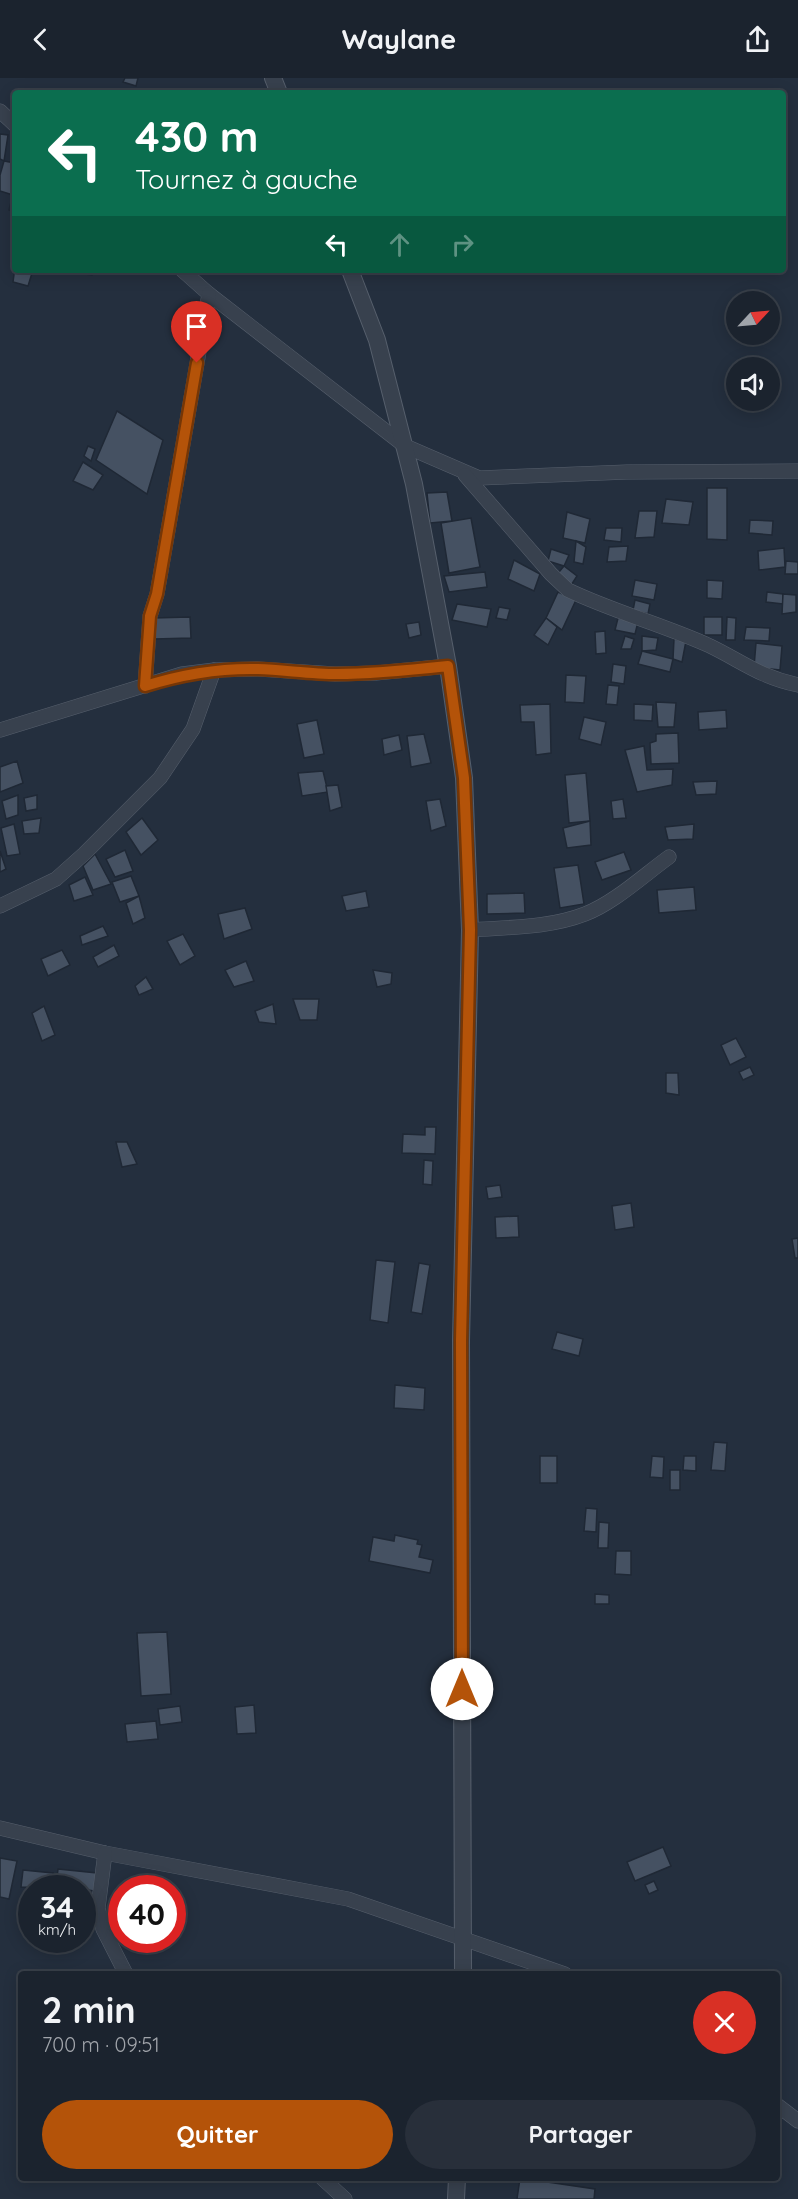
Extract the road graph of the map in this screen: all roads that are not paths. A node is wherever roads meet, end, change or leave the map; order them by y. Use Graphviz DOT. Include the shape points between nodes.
graph roads {
  1 [pos="0,111"];
  2 [pos="12,121"];
  3 [pos="185,273"];
  4 [pos="351,273"];
  5 [pos="209,294"];
  6 [pos="405,446"];
  7 [pos="798,471"];
  8 [pos="464,473"];
  9 [pos="448,666"];
  10 [pos="214,670"];
  11 [pos="798,685"];
  12 [pos="145,686"];
  13 [pos="0,730"];
  14 [pos="669,857"];
  15 [pos="0,906"];
  16 [pos="470,930"];
  17 [pos="0,1828"];
  18 [pos="105,1853"];
  19 [pos="464,1940"];
  20 [pos="124,1971"];
  21 [pos="463,1971"];
  22 [pos="556,1971"];
  23 [pos="780,2107"];
  24 [pos="798,2121"];
  25 [pos="325,2181"];
  26 [pos="457,2181"];
  27 [pos="345,2199"];
  28 [pos="456,2199"];
  1 -- 2 [label="street"];
  3 -- 5 [label="street"];
  4 -- 6 [label="street" via="377,340"];
  5 -- 6 [label="street"];
  5 -- 12 [label="street" via="150,616"];
  6 -- 8 [label="street"];
  6 -- 9 [label="street"];
  7 -- 8 [label="street" via="627,472 499,479"];
  8 -- 11 [label="street" via="568,590 710,646 766,676"];
  9 -- 10 [label="street" via="335,674"];
  9 -- 16 [label="street" via="464,778"];
  10 -- 12 [label="street" via="182,674"];
  10 -- 15 [label="street" via="193,729 160,778 56,879"];
  12 -- 13 [label="street"];
  14 -- 16 [label="street" via="587,914 550,924"];
  16 -- 19 [label="street" via="461,1341"];
  17 -- 18 [label="street"];
  18 -- 19 [label="street" via="348,1899"];
  18 -- 20 [label="street" via="98,1908 103,1929"];
  19 -- 21 [label="street"];
  19 -- 22 [label="street"];
  23 -- 24 [label="street"];
  25 -- 27 [label="street"];
  26 -- 28 [label="street"];
}
